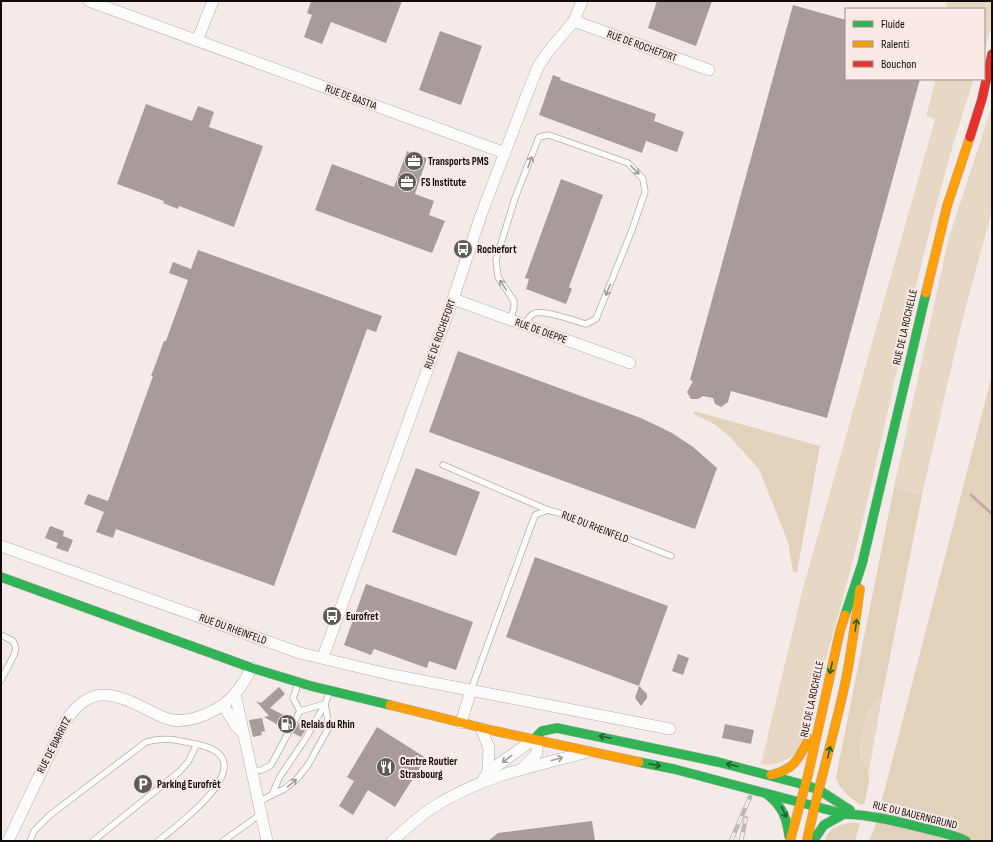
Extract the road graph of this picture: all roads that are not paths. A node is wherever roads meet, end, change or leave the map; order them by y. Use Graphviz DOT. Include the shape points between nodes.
graph roads {
  1 [pos="89,1"];
  2 [pos="212,1"];
  3 [pos="582,1"];
  4 [pos="574,21"];
  5 [pos="197,41"];
  6 [pos="992,54"];
  7 [pos="709,70"];
  8 [pos="992,83"];
  9 [pos="982,99"];
  10 [pos="505,153"];
  11 [pos="453,299"];
  12 [pos="510,320"];
  13 [pos="526,326"];
  14 [pos="630,363"];
  15 [pos="443,465"];
  16 [pos="548,510"];
  17 [pos="1,546"];
  18 [pos="671,556"];
  19 [pos="862,564"];
  20 [pos="1,577"];
  21 [pos="1,635"];
  22 [pos="323,657"];
  23 [pos="252,668"];
  24 [pos="1,680"];
  25 [pos="298,682"];
  26 [pos="471,690"];
  27 [pos="330,691"];
  28 [pos="235,694"];
  29 [pos="325,704"];
  30 [pos="223,705"];
  31 [pos="300,711"];
  32 [pos="462,723"];
  33 [pos="819,725"];
  34 [pos="481,728"];
  35 [pos="670,729"];
  36 [pos="243,733"];
  37 [pos="534,739"];
  38 [pos="197,744"];
  39 [pos="590,751"];
  40 [pos="523,768"];
  41 [pos="674,769"];
  42 [pos="251,771"];
  43 [pos="488,772"];
  44 [pos="770,775"];
  45 [pos="482,782"];
  46 [pos="819,790"];
  47 [pos="762,791"];
  48 [pos="803,793"];
  49 [pos="272,795"];
  50 [pos="258,802"];
  51 [pos="814,805"];
  52 [pos="261,814"];
  53 [pos="844,814"];
  54 [pos="860,814"];
  55 [pos="398,839"];
  56 [pos="8,841"];
  57 [pos="30,841"];
  58 [pos="93,841"];
  59 [pos="158,841"];
  60 [pos="223,841"];
  61 [pos="267,841"];
  62 [pos="790,841"];
  63 [pos="806,841"];
  64 [pos="813,841"];
  65 [pos="966,841"];
  1 -- 5 [label="street, RUE DE BASTIA"];
  2 -- 5 [label="street"];
  3 -- 4 [label="street, RUE DE ROCHEFORT"];
  4 -- 7 [label="street, RUE DE ROCHEFORT"];
  4 -- 10 [label="street, RUE DE ROCHEFORT" via="539,66"];
  5 -- 10 [label="street, RUE DE BASTIA"];
  6 -- 9 [label="street, RUE DE LA ROCHELLE"];
  8 -- 9 [label="street, RUE DE LA ROCHELLE"];
  9 -- 19 [label="street, RUE DE LA ROCHELLE" via="947,206"];
  10 -- 11 [label="street, RUE DE ROCHEFORT"];
  11 -- 12 [label="street, RUE DE DIEPPE"];
  11 -- 22 [label="street, RUE DE ROCHEFORT"];
  12 -- 13 [label="street, RUE DE DIEPPE"];
  12 -- 13 [label="lane, one-way" via="514,301 498,277 496,260 515,198 539,137 549,135 628,163 643,179 645,192 596,319 586,324 550,314 535,313 528,318"];
  13 -- 14 [label="street, RUE DE DIEPPE"];
  15 -- 16 [label="lane"];
  16 -- 18 [label="lane, RUE DU RHEINFELD"];
  16 -- 26 [label="lane, RUE DU RHEINFELD" via="535,516"];
  17 -- 22 [label="street, RUE DU RHEINFELD" via="300,652"];
  19 -- 33 [label="street, RUE DE LA ROCHELLE, one-way" via="840,631"];
  46 -- 19 [label="street, RUE DE LA ROCHELLE, one-way" via="854,638"];
  20 -- 23 [label="street"];
  21 -- 24 [label="lane" via="13,642 16,648"];
  22 -- 26 [label="street, RUE DU RHEINFELD" via="388,674"];
  23 -- 25 [label="street"];
  23 -- 28 [label="street, RUE DE BIARRITZ"];
  25 -- 27 [label="street"];
  25 -- 31 [label="lane" via="293,698"];
  26 -- 32 [label="street, RUE DU RHEINFELD"];
  26 -- 35 [label="street, RUE DU RHEINFELD"];
  27 -- 29 [label="lane"];
  27 -- 32 [label="street"];
  28 -- 30 [label="street, RUE DE BIARRITZ"];
  28 -- 36 [label="street"];
  29 -- 31 [label="lane"];
  29 -- 49 [label="lane" via="279,778"];
  49 -- 29 [label="lane, one-way" via="284,790 296,780 323,741 329,727"];
  30 -- 36 [label="street"];
  30 -- 56 [label="street, RUE DE BIARRITZ" via="194,718 172,720 115,695 92,696 81,702 65,722"];
  31 -- 42 [label="lane" via="271,765 262,770"];
  32 -- 34 [label="street"];
  33 -- 44 [label="street" via="797,762 788,770"];
  33 -- 48 [label="street, RUE DE LA ROCHELLE"];
  34 -- 37 [label="street"];
  34 -- 43 [label="street" via="489,748"];
  36 -- 42 [label="street"];
  37 -- 39 [label="street"];
  37 -- 40 [label="street" via="538,744 537,753"];
  37 -- 43 [label="street, one-way"];
  44 -- 37 [label="street, one-way" via="570,730 548,728"];
  38 -- 57 [label="lane" via="159,738 146,742 50,815 34,832"];
  38 -- 58 [label="lane" via="180,772"];
  38 -- 59 [label="lane" via="217,751 223,758 224,769 221,777 199,808"];
  40 -- 39 [label="street, one-way"];
  39 -- 41 [label="street, one-way"];
  40 -- 45 [label="street"];
  41 -- 47 [label="street"];
  41 -- 48 [label="street" via="715,770"];
  42 -- 50 [label="street"];
  43 -- 45 [label="street"];
  44 -- 48 [label="street"];
  45 -- 55 [label="street" via="434,807"];
  46 -- 48 [label="street, RUE DU BAUERNGRUND"];
  46 -- 51 [label="street, RUE DE LA ROCHELLE"];
  46 -- 54 [label="street, RUE DU BAUERNGRUND"];
  47 -- 48 [label="street"];
  47 -- 62 [label="street, one-way" via="782,808 789,827"];
  48 -- 51 [label="street"];
  48 -- 62 [label="street, RUE DE LA ROCHELLE"];
  49 -- 50 [label="lane"];
  50 -- 52 [label="street"];
  51 -- 53 [label="street, RUE DU BAUERNGRUND"];
  51 -- 63 [label="street, RUE DE LA ROCHELLE"];
  52 -- 60 [label="lane"];
  52 -- 61 [label="street"];
  53 -- 54 [label="street, RUE DU BAUERNGRUND"];
  53 -- 64 [label="street" via="824,825"];
  54 -- 65 [label="street, RUE DU BAUERNGRUND" via="956,836"];
}
